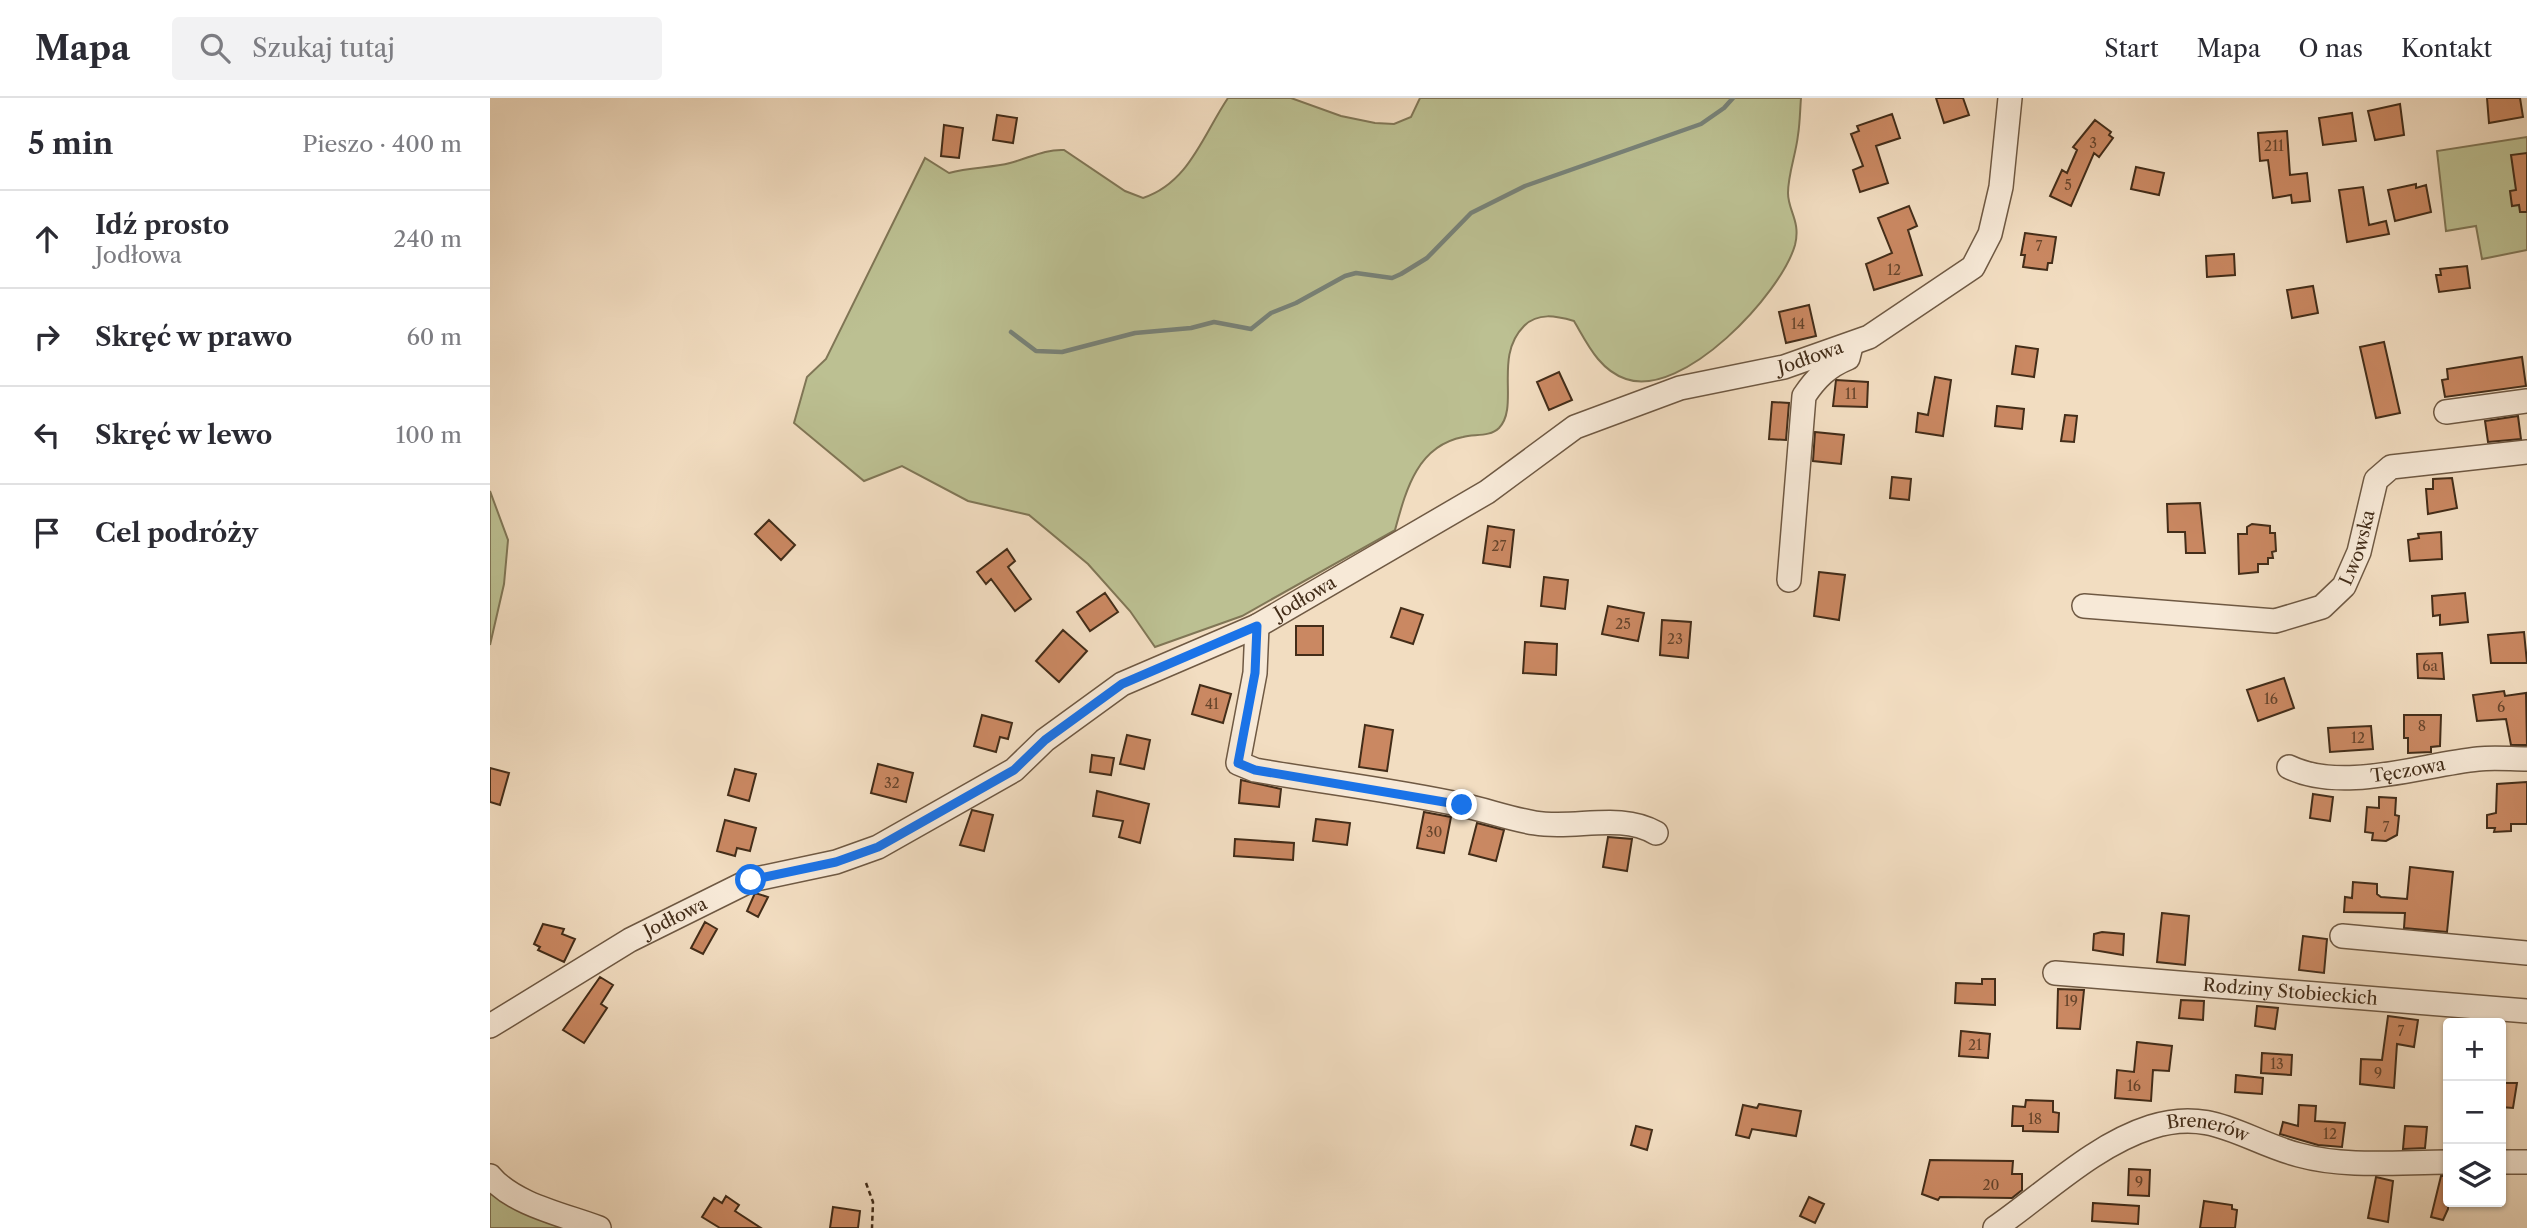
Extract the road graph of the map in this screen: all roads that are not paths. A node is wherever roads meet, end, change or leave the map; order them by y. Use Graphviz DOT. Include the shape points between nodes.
graph roads {
  1 [pos="2010,98"];
  2 [pos="1853,343"];
  3 [pos="2527,401"];
  4 [pos="2446,412"];
  5 [pos="2527,452"];
  6 [pos="1789,580"];
  7 [pos="2084,607"];
  8 [pos="1257,626"];
  9 [pos="2527,759"];
  10 [pos="2289,767"];
  11 [pos="1656,833"];
  12 [pos="2342,936"];
  13 [pos="2527,953"];
  14 [pos="2055,972"];
  15 [pos="2527,1011"];
  16 [pos="490,1026"];
  17 [pos="2443,1162"];
  18 [pos="2506,1162"];
  19 [pos="2527,1162"];
  20 [pos="490,1176"];
  21 [pos="599,1228"];
  22 [pos="1995,1228"];
  1 -- 2 [label="street, Jodłowa" via="2001,187 1990,234 1973,267 1869,338"];
  2 -- 6 [label="street" via="1848,358 1834,363 1804,396"];
  2 -- 8 [label="street, Jodłowa" via="1784,367 1680,388 1575,427 1488,492"];
  3 -- 4 [label="street"];
  5 -- 7 [label="street, Lwowska" via="2391,467 2376,480 2359,552 2344,586 2322,607 2275,621"];
  8 -- 11 [label="street" via="1255,673 1238,763 1534,823 1641,824"];
  8 -- 16 [label="street, Jodłowa" via="1122,684 1045,740 1014,770 878,847 836,862 751,880 630,940"];
  9 -- 10 [label="street, Tęczowa" via="2481,759 2345,779"];
  12 -- 13 [label="street"];
  14 -- 15 [label="street, Rodziny Stobieckich"];
  17 -- 22 [label="street, Brenerów" via="2347,1162 2299,1155 2229,1126 2190,1119 2152,1126 2114,1142"];
  18 -- 19 [label="street"];
  20 -- 21 [label="street" via="497,1185 536,1205"];
}
